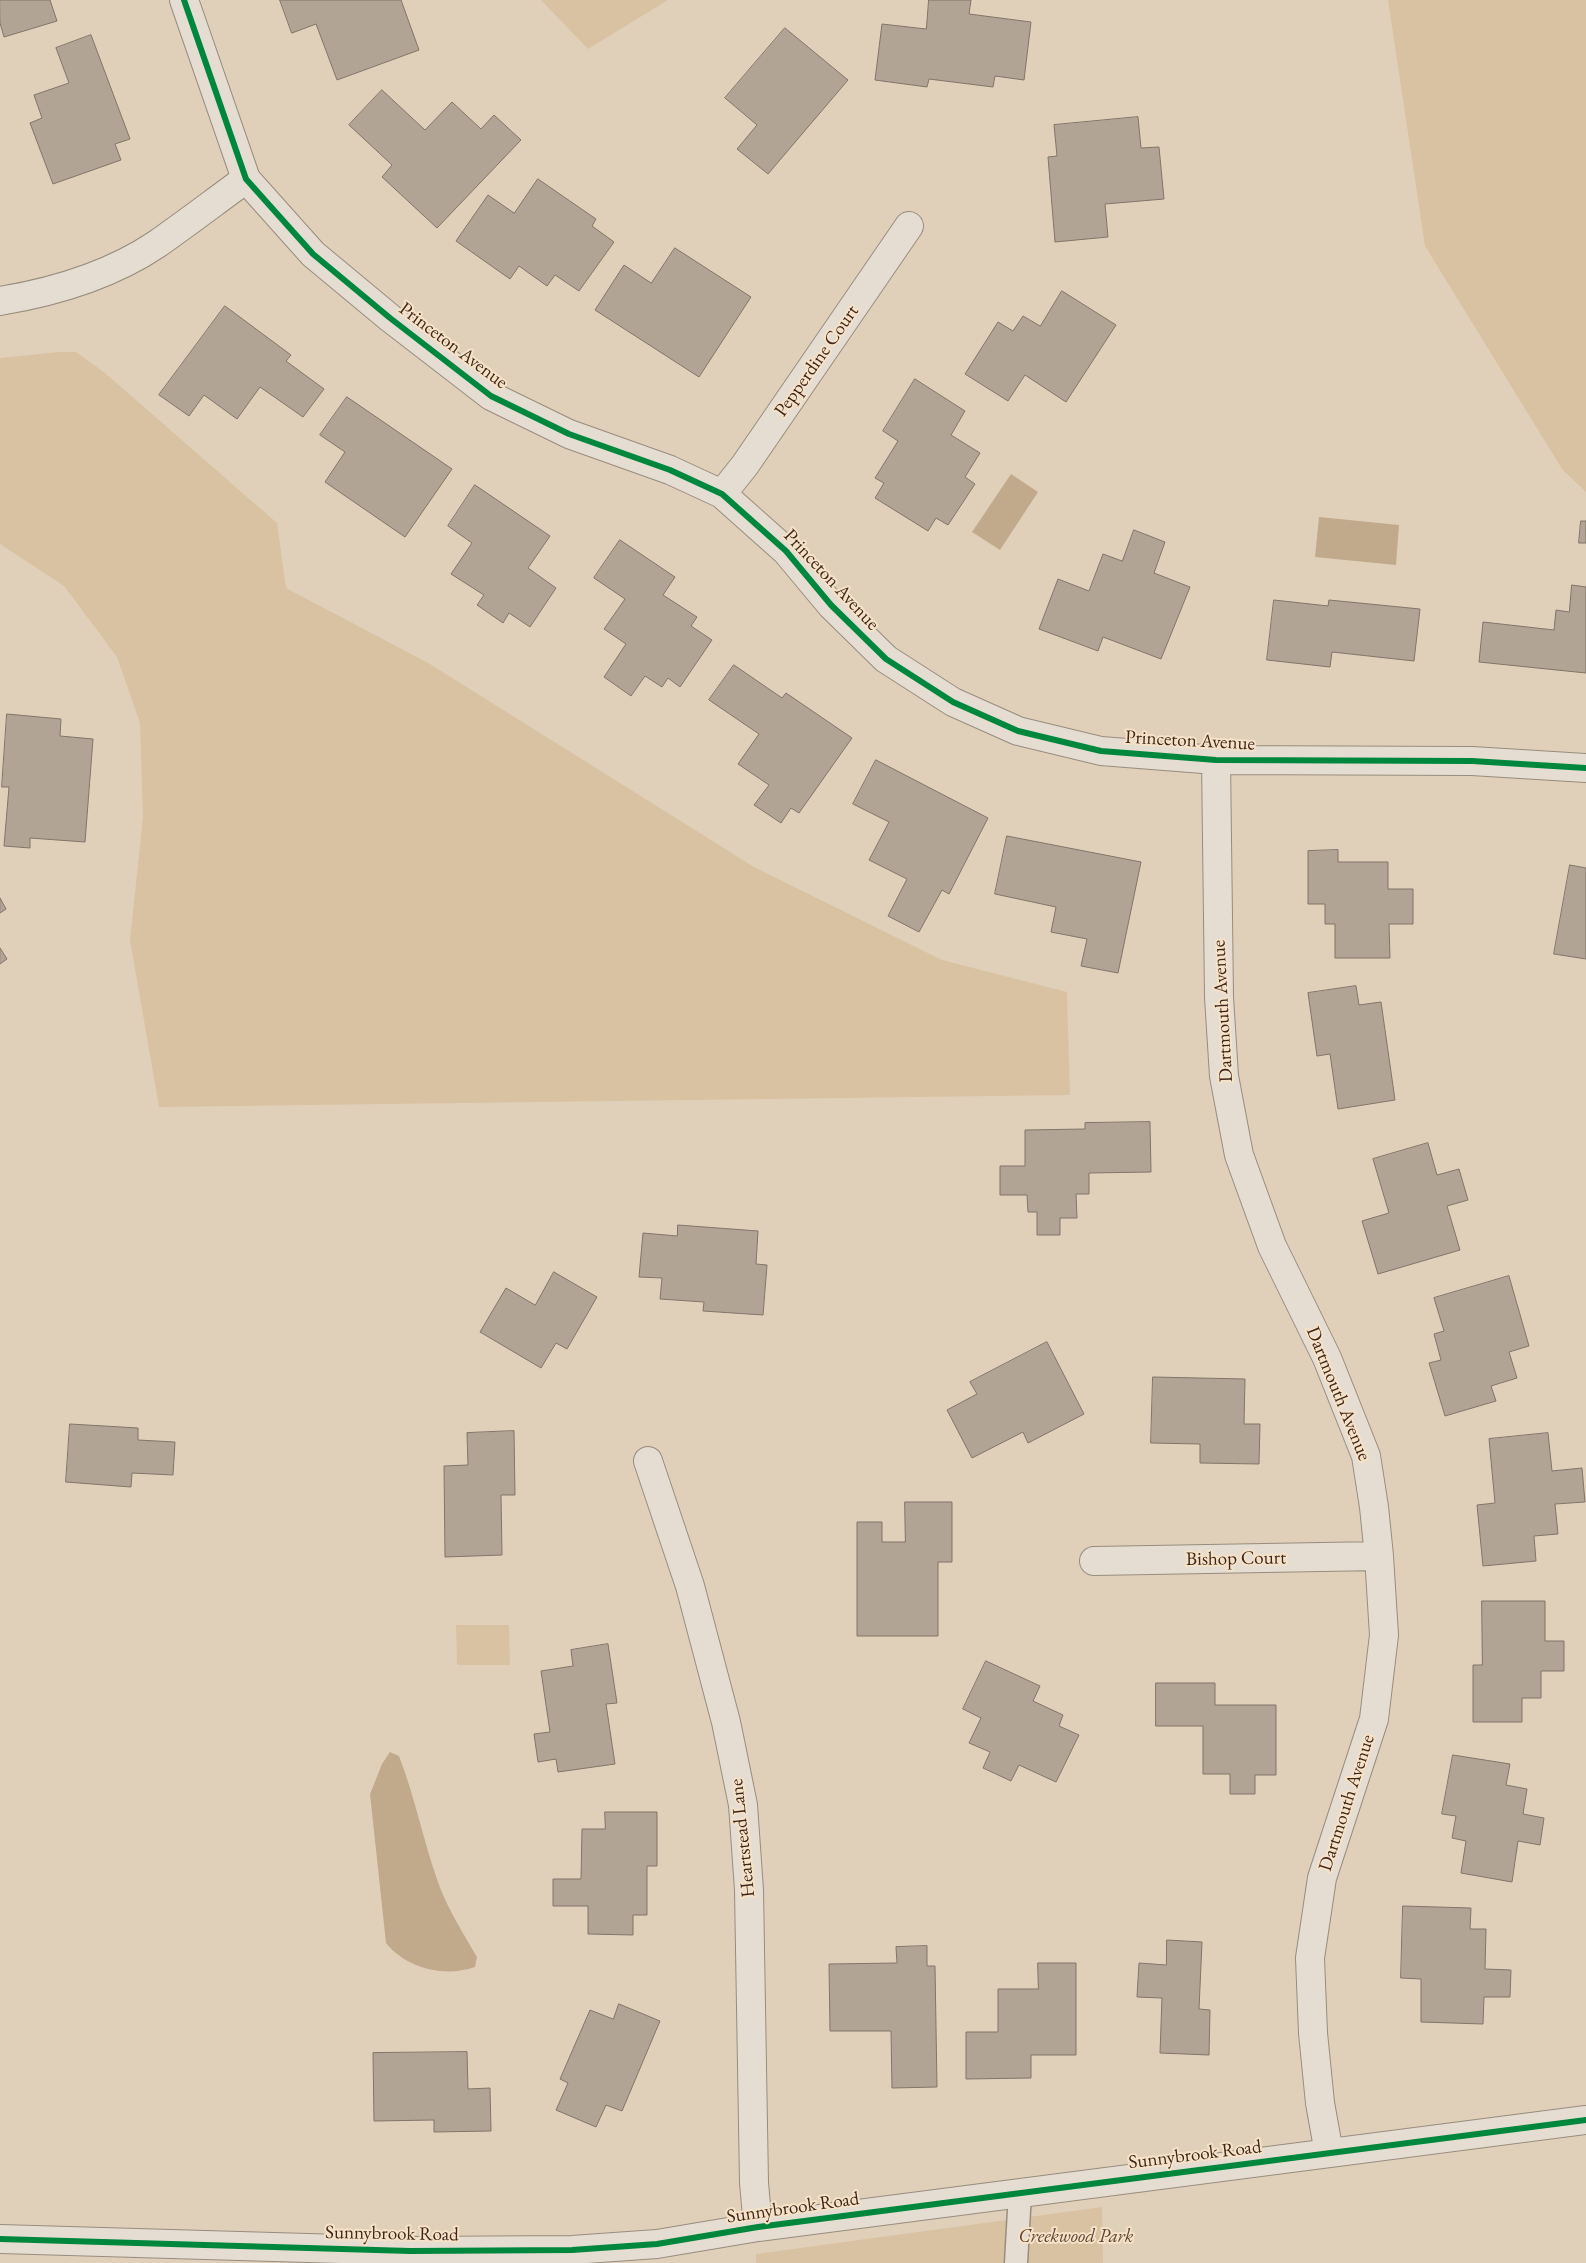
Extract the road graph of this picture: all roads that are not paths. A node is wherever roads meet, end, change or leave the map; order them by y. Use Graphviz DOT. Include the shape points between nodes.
graph roads {
  1 [pos="184,0"];
  2 [pos="246,179"];
  3 [pos="910,226"];
  4 [pos="0,301"];
  5 [pos="722,494"];
  6 [pos="1216,760"];
  7 [pos="1586,768"];
  8 [pos="648,1462"];
  9 [pos="1379,1556"];
  10 [pos="1094,1561"];
  11 [pos="1586,2120"];
  12 [pos="1329,2153"];
  13 [pos="1020,2193"];
  14 [pos="758,2227"];
  15 [pos="0,2239"];
  16 [pos="410,2257"];
  17 [pos="1016,2263"];
  1 -- 2 [label="street, Princeton Avenue"];
  2 -- 4 [label="street" via="155,245 96,276 34,295"];
  2 -- 5 [label="street, Princeton Avenue" via="313,254 491,396 569,434 670,470"];
  3 -- 5 [label="street, Pepperdine Court"];
  5 -- 6 [label="street, Princeton Avenue" via="786,551 831,605 886,659 953,702 1018,731 1101,751"];
  6 -- 7 [label="street, Princeton Avenue" via="1472,761"];
  6 -- 9 [label="street, Dartmouth Avenue" via="1219,997 1224,1076 1239,1155 1272,1246 1327,1358 1366,1456"];
  8 -- 14 [label="street, Heartstead Lane" via="690,1586 726,1722 743,1805 749,1890 754,2183"];
  9 -- 10 [label="street, Bishop Court"];
  9 -- 12 [label="street, Dartmouth Avenue" via="1384,1635 1374,1719 1322,1878 1310,1958 1313,2033"];
  11 -- 12 [label="street, Sunnybrook Road"];
  12 -- 13 [label="street, Sunnybrook Road"];
  13 -- 14 [label="street, Sunnybrook Road"];
  13 -- 17 [label="lane"];
  14 -- 16 [label="street, Sunnybrook Road" via="657,2244"];
  15 -- 16 [label="street, Sunnybrook Road"];
}
